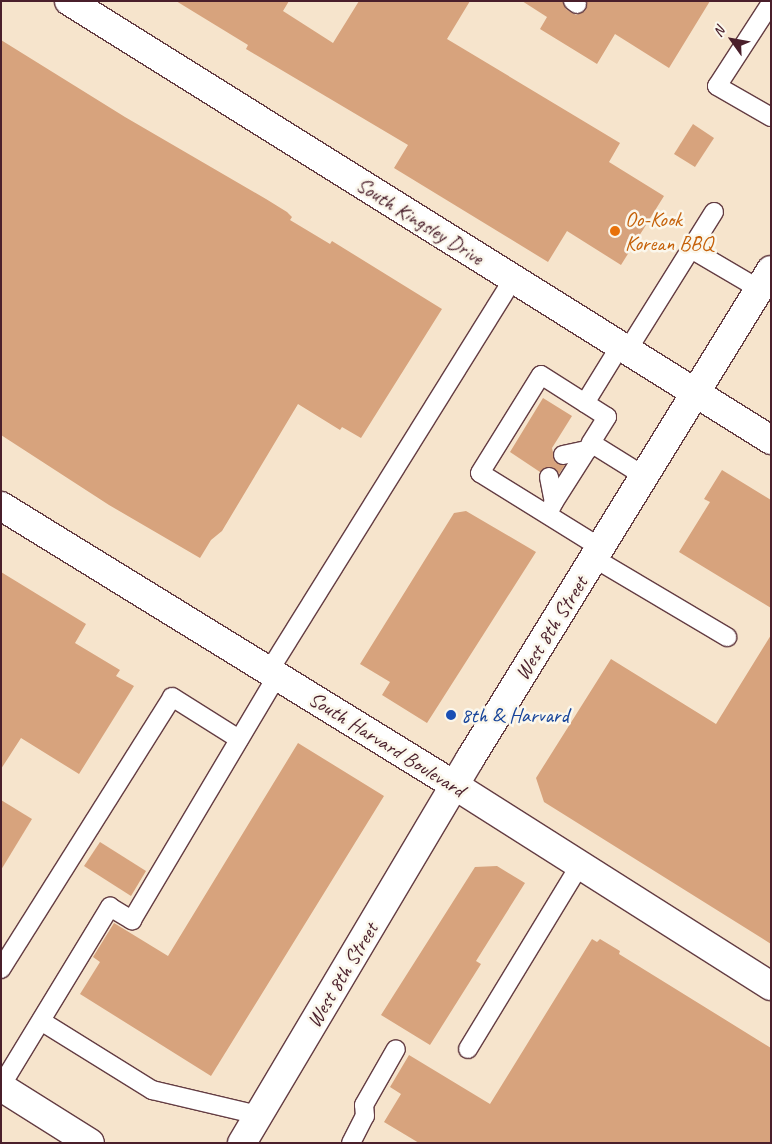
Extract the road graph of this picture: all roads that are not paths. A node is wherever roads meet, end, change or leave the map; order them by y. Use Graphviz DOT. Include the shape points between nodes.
graph roads {
  1 [pos="69,1"];
  2 [pos="771,4"];
  3 [pos="771,117"];
  4 [pos="714,212"];
  5 [pos="691,249"];
  6 [pos="513,280"];
  7 [pos="765,280"];
  8 [pos="624,349"];
  9 [pos="695,394"];
  10 [pos="585,403"];
  11 [pos="771,440"];
  12 [pos="589,447"];
  13 [pos="563,455"];
  14 [pos="644,476"];
  15 [pos="549,477"];
  16 [pos="1,506"];
  17 [pos="550,508"];
  18 [pos="597,553"];
  19 [pos="727,637"];
  20 [pos="273,673"];
  21 [pos="239,739"];
  22 [pos="454,785"];
  23 [pos="580,865"];
  24 [pos="1,968"];
  25 [pos="771,986"];
  26 [pos="41,1021"];
  27 [pos="396,1049"];
  28 [pos="468,1049"];
  29 [pos="1,1086"];
  30 [pos="258,1115"];
  31 [pos="90,1143"];
  32 [pos="242,1143"];
  33 [pos="351,1143"];
  1 -- 6 [label="street, South Kingsley Drive"];
  2 -- 3 [label="lane" via="717,86"];
  4 -- 5 [label="lane"];
  5 -- 7 [label="lane"];
  5 -- 8 [label="lane"];
  6 -- 8 [label="street, South Kingsley Drive"];
  6 -- 20 [label="lane"];
  7 -- 9 [label="street, West 8th Street"];
  8 -- 9 [label="street, South Kingsley Drive"];
  8 -- 10 [label="lane"];
  9 -- 11 [label="street, South Kingsley Drive"];
  9 -- 14 [label="street, West 8th Street"];
  10 -- 12 [label="lane" via="607,417"];
  10 -- 17 [label="lane" via="541,376 480,473"];
  12 -- 13 [label="lane"];
  12 -- 14 [label="lane"];
  12 -- 17 [label="lane"];
  14 -- 18 [label="street, West 8th Street"];
  15 -- 17 [label="lane"];
  16 -- 20 [label="street, South Harvard Boulevard"];
  17 -- 18 [label="lane"];
  18 -- 19 [label="lane"];
  18 -- 22 [label="street, West 8th Street"];
  20 -- 21 [label="lane"];
  20 -- 22 [label="street, South Harvard Boulevard"];
  21 -- 24 [label="lane" via="172,697"];
  21 -- 26 [label="lane" via="132,920 110,906"];
  22 -- 23 [label="street, South Harvard Boulevard"];
  22 -- 30 [label="street, West 8th Street"];
  23 -- 25 [label="street, South Harvard Boulevard"];
  23 -- 28 [label="lane"];
  26 -- 29 [label="lane"];
  26 -- 30 [label="lane" via="152,1090"];
  27 -- 33 [label="lane" via="364,1105 365,1116"];
  29 -- 31 [label="street"];
  30 -- 32 [label="street, West 8th Street"];
}
